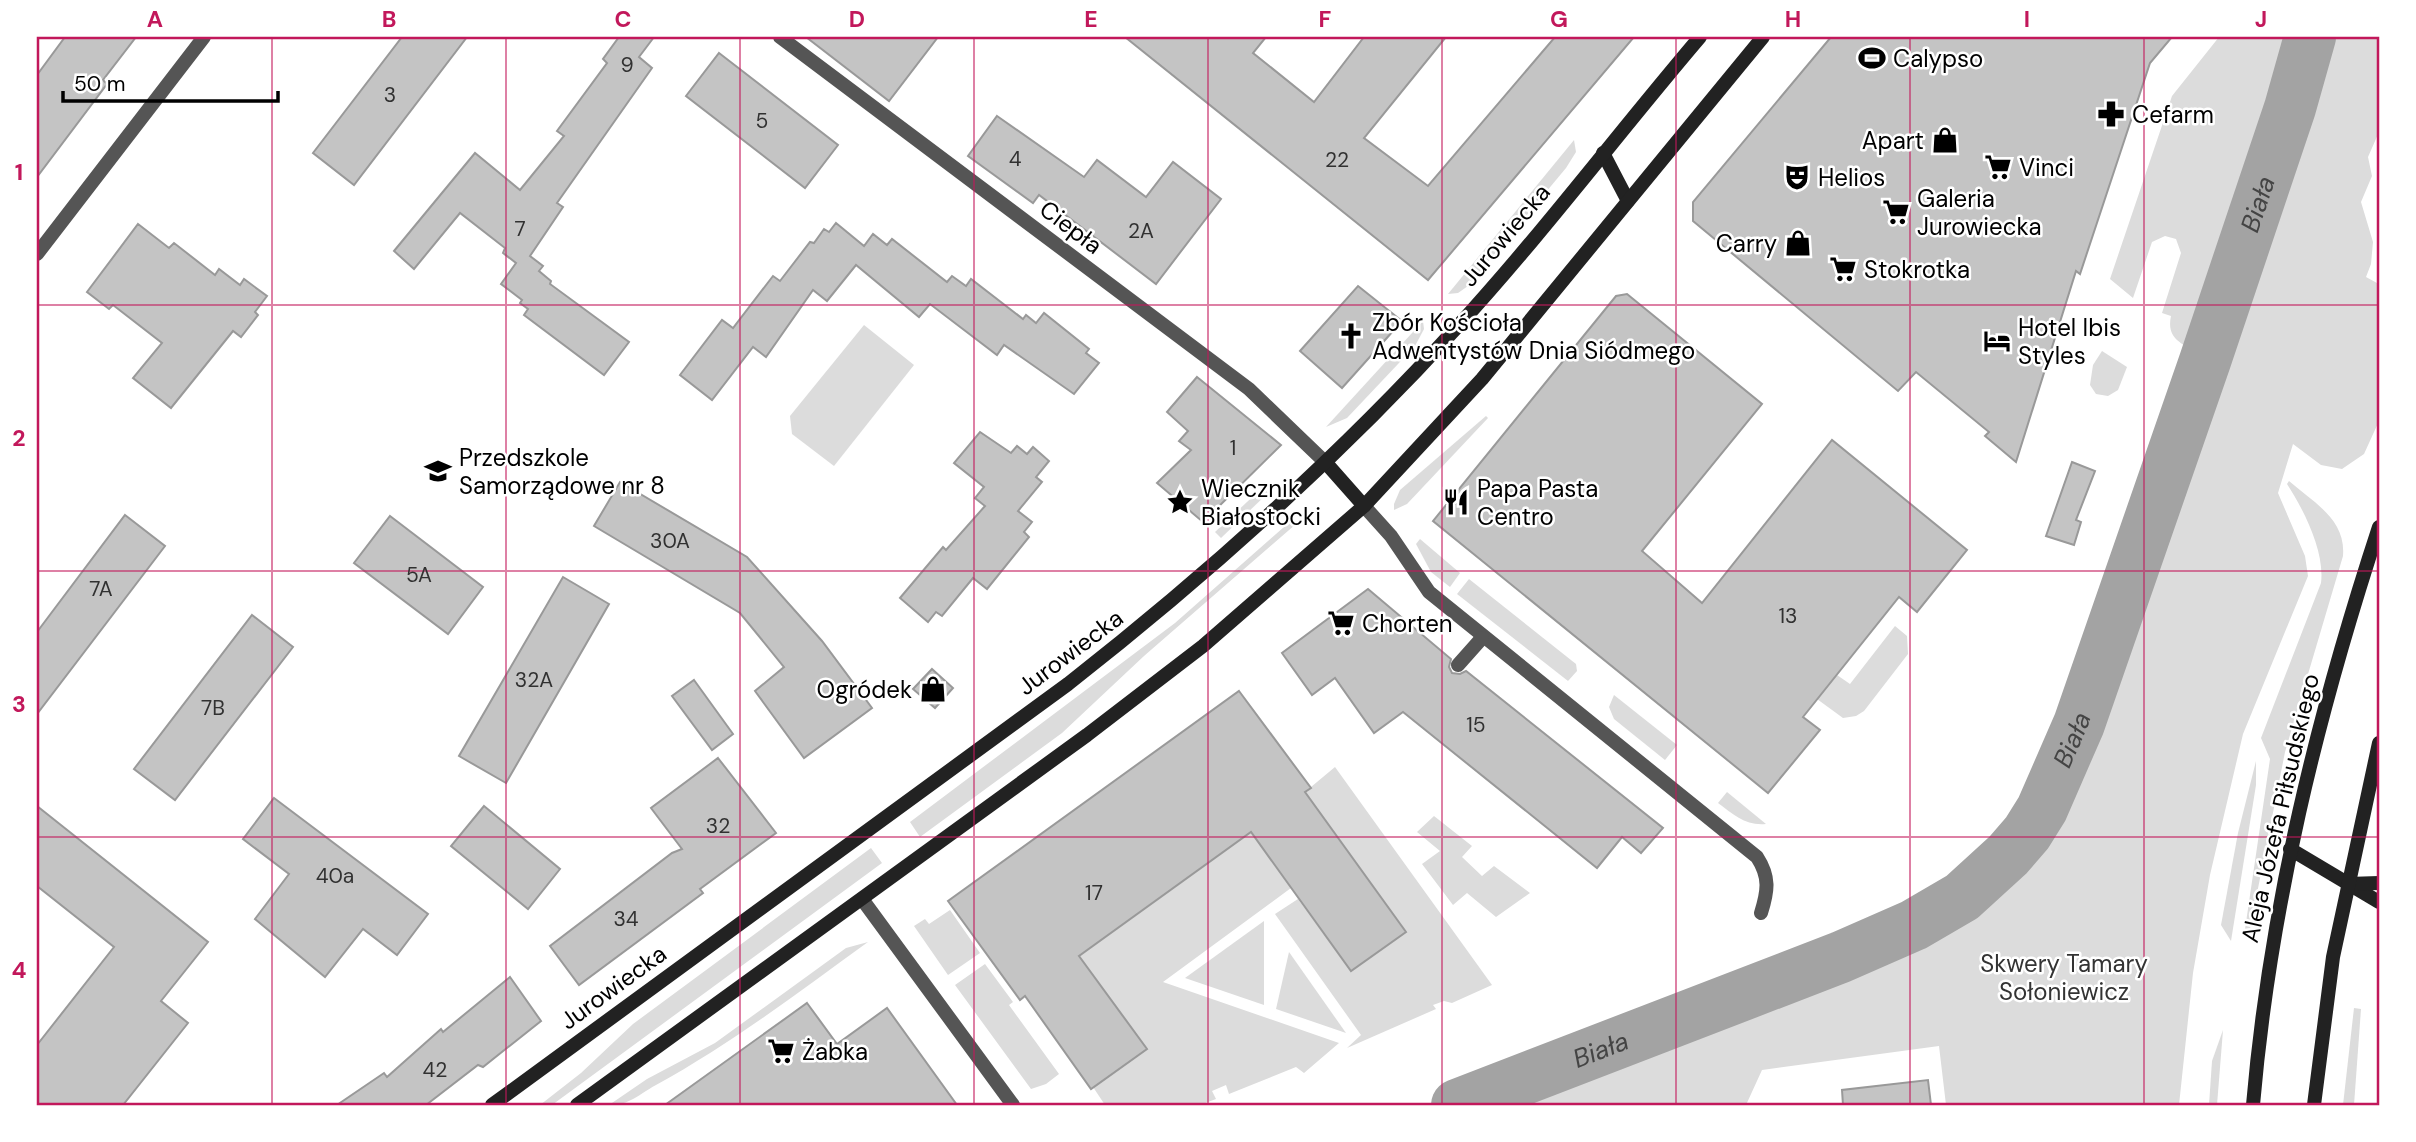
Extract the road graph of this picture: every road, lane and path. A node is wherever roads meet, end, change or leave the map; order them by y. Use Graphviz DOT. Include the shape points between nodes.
graph roads {
  1 [pos="204,37"];
  2 [pos="779,37"];
  3 [pos="1700,37"];
  4 [pos="1759,38"];
  5 [pos="1603,153"];
  6 [pos="1628,201"];
  7 [pos="37,254"];
  8 [pos="1326,463"];
  9 [pos="1364,506"];
  10 [pos="2379,527"];
  11 [pos="1482,638"];
  12 [pos="1458,665"];
  13 [pos="2379,743"];
  14 [pos="2290,849"];
  15 [pos="2379,883"];
  16 [pos="2346,884"];
  17 [pos="862,899"];
  18 [pos="2379,902"];
  19 [pos="1761,913"];
  20 [pos="492,1105"];
  21 [pos="577,1105"];
  22 [pos="1013,1105"];
  23 [pos="2253,1105"];
  24 [pos="2314,1105"];
  1 -- 7 [label="street"];
  2 -- 8 [label="street, Ciepła" via="1249,389"];
  3 -- 5 [label="street, Jurowiecka"];
  4 -- 6 [label="street" via="1725,87"];
  5 -- 6 [label="street"];
  5 -- 8 [label="street, Jurowiecka" via="1457,327"];
  6 -- 9 [label="street" via="1444,424"];
  8 -- 9 [label="street"];
  8 -- 20 [label="street, Jurowiecka" via="1148,621 1068,684"];
  9 -- 11 [label="street" via="1429,592"];
  9 -- 17 [label="street" via="1203,646"];
  10 -- 14 [label="street, Aleja Józefa Piłsudskiego" via="2319,725"];
  11 -- 12 [label="street"];
  11 -- 19 [label="street" via="1757,857 1769,888"];
  13 -- 16 [label="street"];
  14 -- 16 [label="street"];
  14 -- 23 [label="street, Aleja Józefa Piłsudskiego" via="2270,953"];
  15 -- 16 [label="street"];
  16 -- 18 [label="street"];
  16 -- 24 [label="street"];
  17 -- 21 [label="street"];
  17 -- 22 [label="street"];
}
